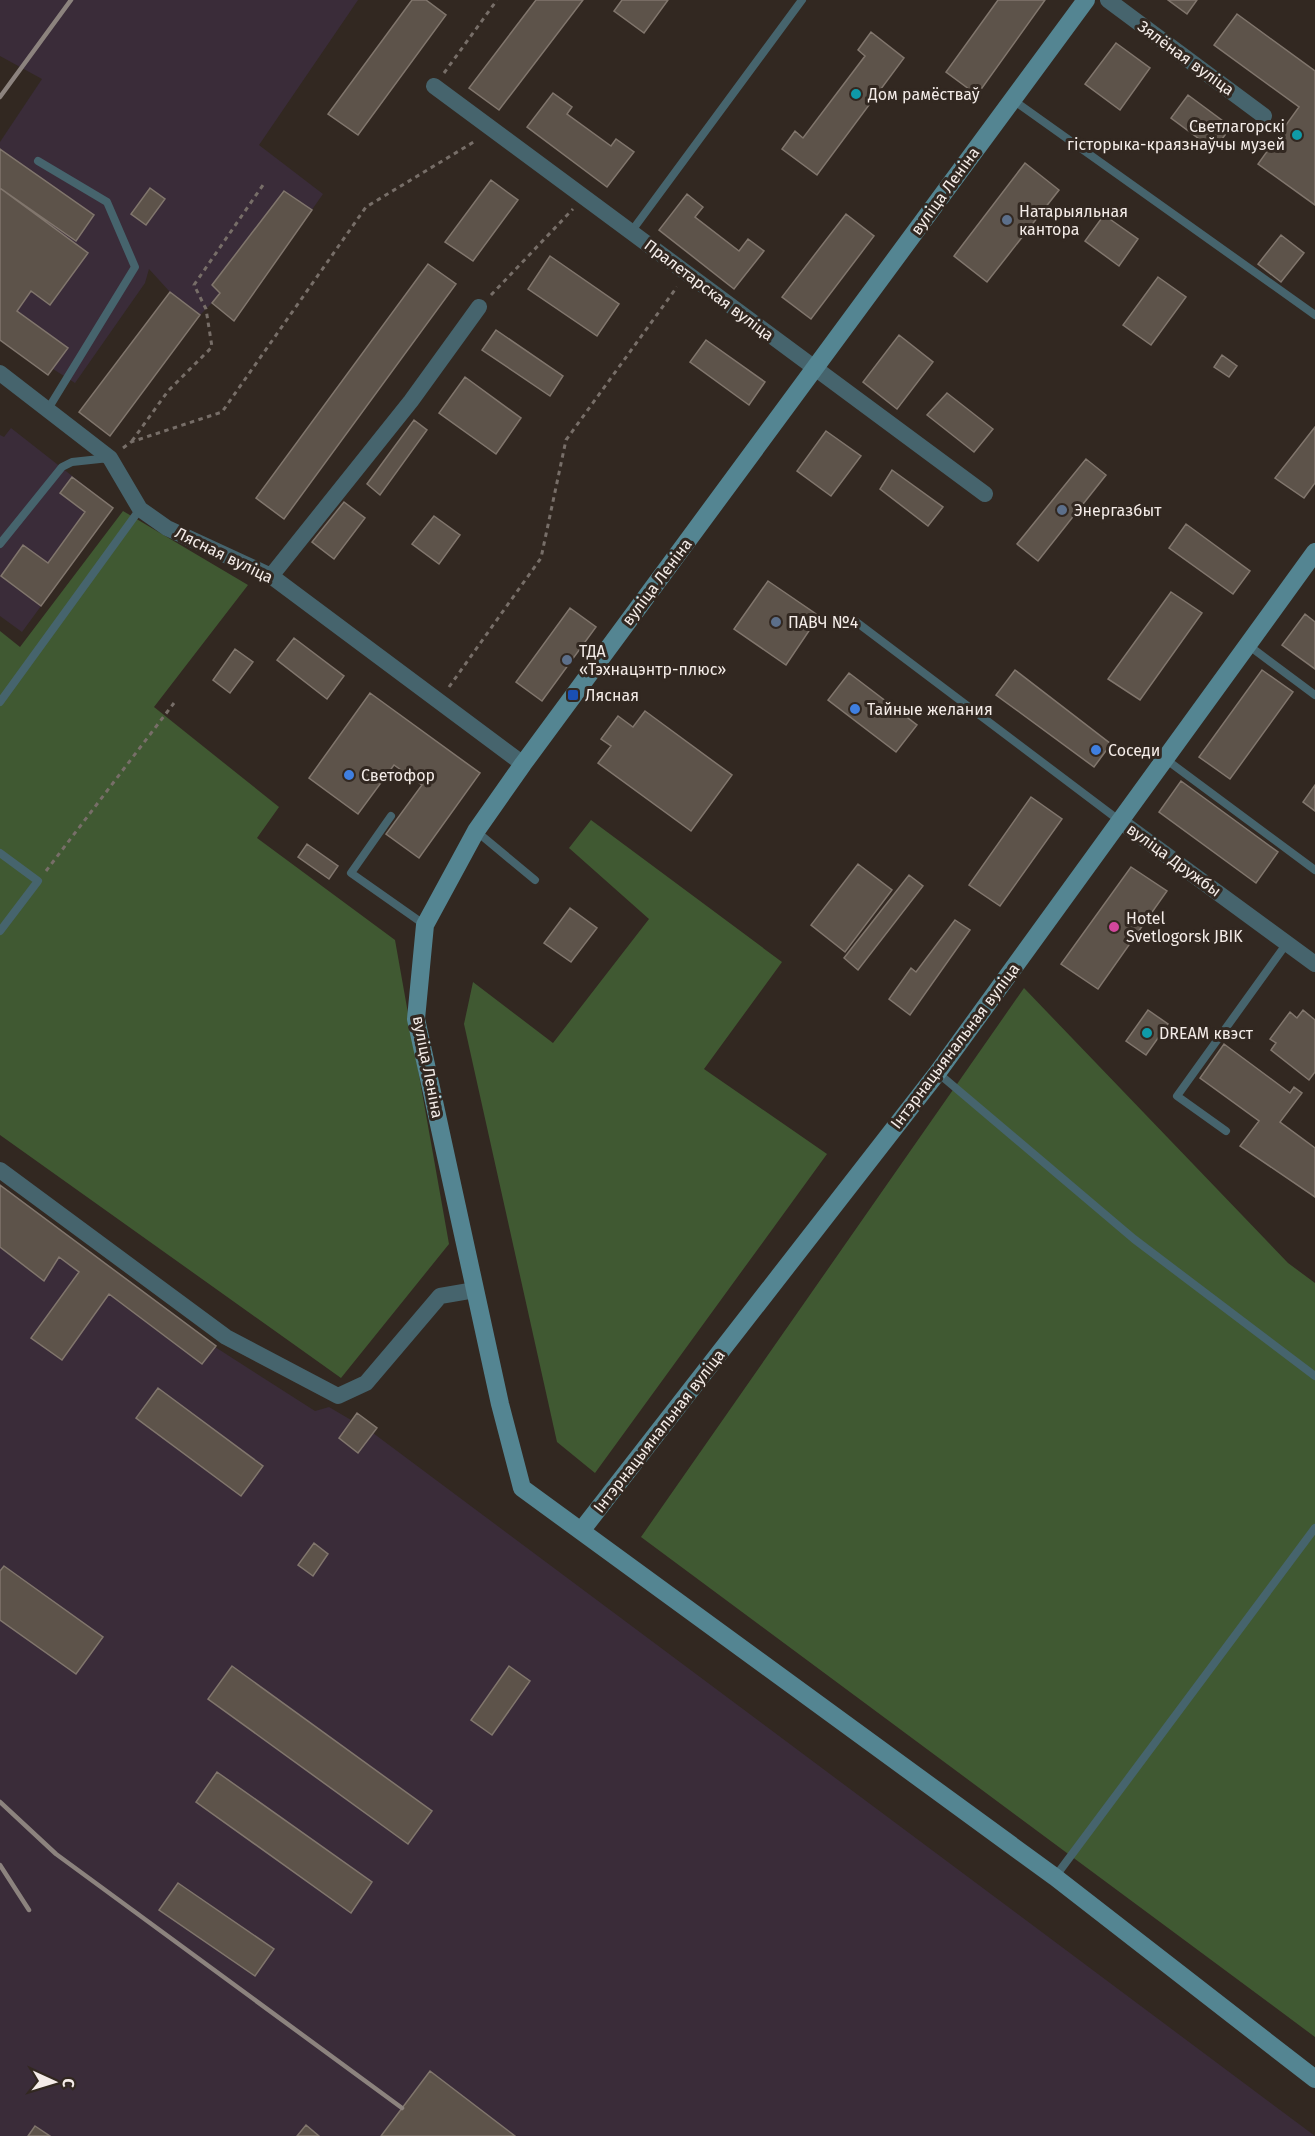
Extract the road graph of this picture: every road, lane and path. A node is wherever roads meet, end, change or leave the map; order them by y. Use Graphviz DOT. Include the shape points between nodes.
graph roads {
  1 [pos="496,0"];
  2 [pos="802,0"];
  3 [pos="1086,0"];
  4 [pos="1108,0"];
  5 [pos="434,86"];
  6 [pos="1013,100"];
  7 [pos="1264,116"];
  8 [pos="493,130"];
  9 [pos="38,161"];
  10 [pos="263,185"];
  11 [pos="584,198"];
  12 [pos="631,232"];
  13 [pos="687,274"];
  14 [pos="479,307"];
  15 [pos="1315,315"];
  16 [pos="815,369"];
  17 [pos="0,373"];
  18 [pos="48,410"];
  19 [pos="131,442"];
  20 [pos="110,458"];
  21 [pos="985,494"];
  22 [pos="140,509"];
  23 [pos="0,544"];
  24 [pos="1315,552"];
  25 [pos="271,576"];
  26 [pos="855,621"];
  27 [pos="1248,645"];
  28 [pos="1315,694"];
  29 [pos="438,701"];
  30 [pos="0,702"];
  31 [pos="174,703"];
  32 [pos="1164,758"];
  33 [pos="523,764"];
  34 [pos="391,816"];
  35 [pos="1120,821"];
  36 [pos="476,831"];
  37 [pos="0,853"];
  38 [pos="1315,870"];
  39 [pos="535,880"];
  40 [pos="38,881"];
  41 [pos="425,925"];
  42 [pos="0,931"];
  43 [pos="1287,943"];
  44 [pos="1315,964"];
  45 [pos="938,1072"];
  46 [pos="1226,1131"];
  47 [pos="0,1170"];
  48 [pos="475,1290"];
  49 [pos="1315,1376"];
  50 [pos="1315,1528"];
  51 [pos="581,1530"];
  52 [pos="1055,1877"];
  53 [pos="1315,2079"];
  1 -- 5 [label="path"];
  2 -- 12 [label="lane"];
  3 -- 6 [label="street, вуліца Леніна"];
  4 -- 7 [label="street, Зялёная вуліца"];
  5 -- 8 [label="street, Пралетарская вуліца"];
  6 -- 15 [label="lane"];
  6 -- 16 [label="street, вуліца Леніна"];
  8 -- 11 [label="street, Пралетарская вуліца"];
  8 -- 19 [label="path" via="366,207 222,412"];
  9 -- 18 [label="lane" via="107,202 135,267"];
  10 -- 19 [label="path" via="194,285 206,309 212,347 168,391"];
  11 -- 12 [label="street, Пралетарская вуліца"];
  11 -- 14 [label="path"];
  12 -- 13 [label="street, Пралетарская вуліца"];
  13 -- 16 [label="street, Пралетарская вуліца"];
  13 -- 29 [label="path" via="566,440 541,558"];
  14 -- 25 [label="street" via="411,401"];
  16 -- 21 [label="street, Пралетарская вуліца"];
  16 -- 33 [label="street, вуліца Леніна"];
  17 -- 18 [label="street, Лясная вуліца"];
  18 -- 20 [label="street, Лясная вуліца"];
  19 -- 20 [label="path"];
  20 -- 22 [label="street, Лясная вуліца"];
  20 -- 23 [label="lane" via="72,462 62,467"];
  22 -- 25 [label="street, Лясная вуліца" via="167,528"];
  22 -- 30 [label="lane"];
  24 -- 27 [label="street, Інтэрнацыянальная вуліца"];
  25 -- 29 [label="street, Лясная вуліца"];
  26 -- 35 [label="lane"];
  27 -- 28 [label="lane"];
  27 -- 32 [label="street, Інтэрнацыянальная вуліца"];
  29 -- 33 [label="street, Лясная вуліца"];
  31 -- 40 [label="path"];
  32 -- 35 [label="street, Інтэрнацыянальная вуліца"];
  32 -- 38 [label="lane"];
  33 -- 36 [label="street, вуліца Леніна"];
  34 -- 41 [label="lane" via="351,873"];
  35 -- 43 [label="street, вуліца Дружбы"];
  35 -- 45 [label="street, Інтэрнацыянальная вуліца"];
  36 -- 39 [label="lane"];
  36 -- 41 [label="street, вуліца Леніна"];
  37 -- 40 [label="lane"];
  40 -- 42 [label="lane"];
  41 -- 48 [label="street, вуліца Леніна" via="416,1019"];
  43 -- 44 [label="street, вуліца Дружбы"];
  43 -- 46 [label="lane" via="1177,1096"];
  45 -- 49 [label="lane" via="1134,1239"];
  45 -- 51 [label="street, Інтэрнацыянальная вуліца"];
  47 -- 48 [label="street" via="226,1337 338,1396 366,1383 440,1296"];
  48 -- 51 [label="street, вуліца Леніна" via="522,1488"];
  50 -- 52 [label="lane"];
  51 -- 52 [label="street, вуліца Леніна"];
  52 -- 53 [label="street, вуліца Леніна"];
}
